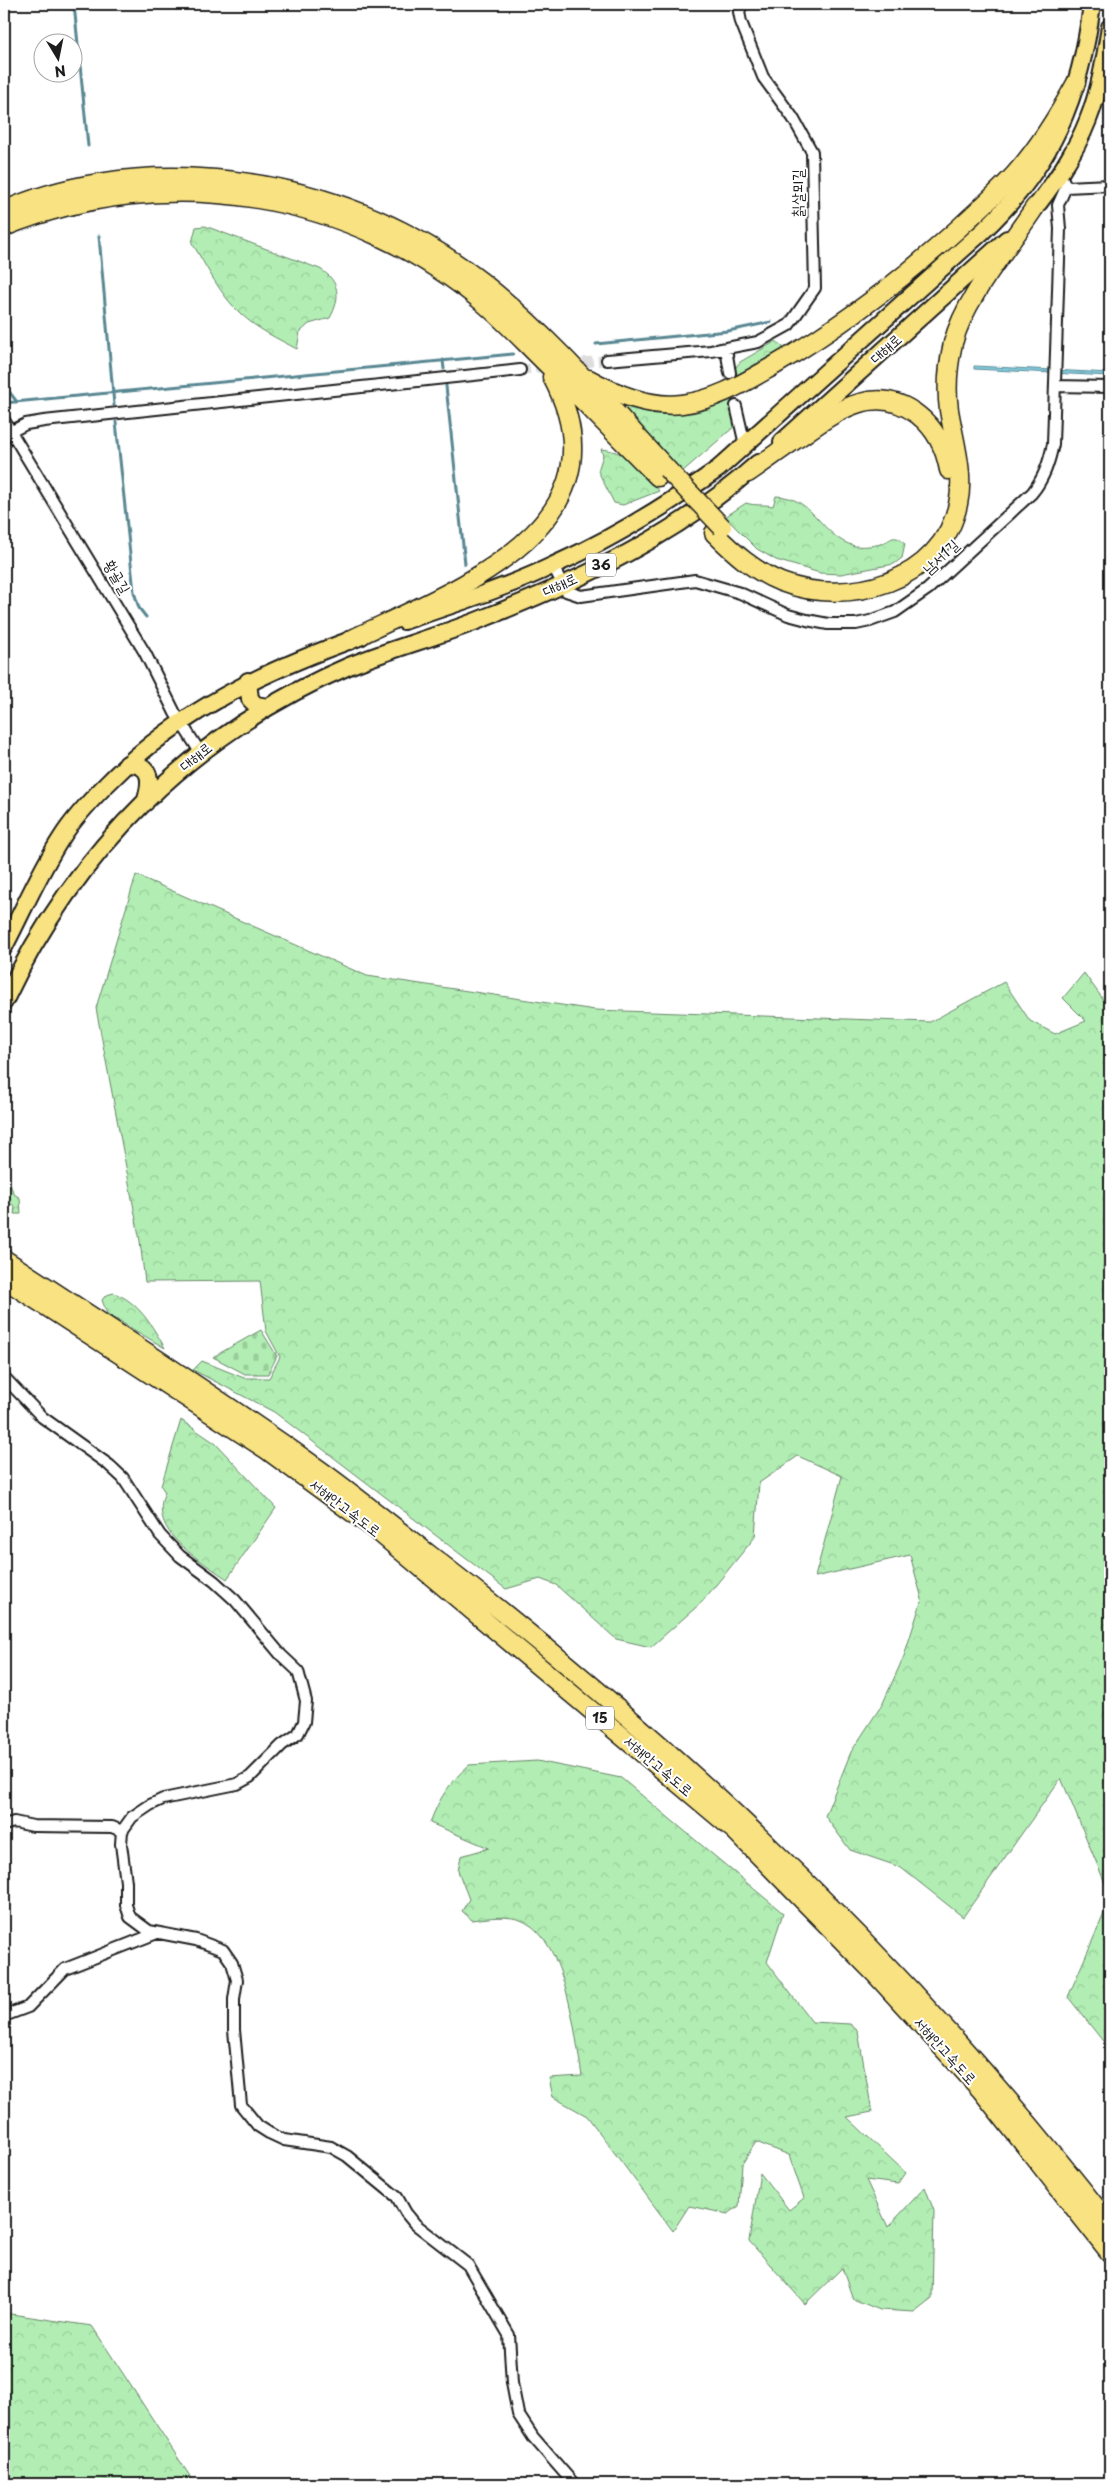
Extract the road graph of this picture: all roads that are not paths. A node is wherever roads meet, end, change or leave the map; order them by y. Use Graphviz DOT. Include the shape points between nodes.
graph roads {
  1 [pos="742,4"];
  2 [pos="1092,4"];
  3 [pos="1110,27"];
  4 [pos="1076,84"];
  5 [pos="1060,172"];
  6 [pos="1110,185"];
  7 [pos="1066,188"];
  8 [pos="1035,207"];
  9 [pos="14,210"];
  10 [pos="4,227"];
  11 [pos="4,234"];
  12 [pos="726,349"];
  13 [pos="542,359"];
  14 [pos="607,360"];
  15 [pos="570,365"];
  16 [pos="520,370"];
  17 [pos="730,373"];
  18 [pos="1055,383"];
  19 [pos="1110,387"];
  20 [pos="736,406"];
  21 [pos="4,420"];
  22 [pos="10,432"];
  23 [pos="745,445"];
  24 [pos="663,473"];
  25 [pos="748,473"];
  26 [pos="718,530"];
  27 [pos="553,566"];
  28 [pos="562,586"];
  29 [pos="350,640"];
  30 [pos="248,682"];
  31 [pos="268,707"];
  32 [pos="180,722"];
  33 [pos="200,752"];
  34 [pos="127,764"];
  35 [pos="145,803"];
  36 [pos="4,947"];
  37 [pos="4,1002"];
  38 [pos="4,1260"];
  39 [pos="4,1279"];
  40 [pos="4,1377"];
  41 [pos="4,1825"];
  42 [pos="122,1831"];
  43 [pos="157,1934"];
  44 [pos="4,2016"];
  45 [pos="1110,2225"];
  46 [pos="1110,2253"];
  47 [pos="574,2484"];
  1 -- 12 [label="street, 칡살뫼길" via="739,12 741,22 763,77 793,118 812,152 816,277 810,298 789,325 758,342"];
  2 -- 4 [label="highway, 대해로 / 36"];
  3 -- 5 [label="highway, 대해로 / 36" via="1101,80 1088,120"];
  4 -- 15 [label="highway" via="1040,143 1014,175 974,214 868,304 753,378 715,397 666,405 622,395 597,384"];
  4 -- 23 [label="highway, 대해로 / 36" via="1047,155 1007,209"];
  5 -- 7 [label="street"];
  5 -- 8 [label="highway, 대해로 / 36"];
  6 -- 7 [label="street"];
  7 -- 18 [label="street, 남서1길" via="1058,205"];
  8 -- 25 [label="highway, 대해로 / 36" via="964,280"];
  8 -- 26 [label="highway" via="975,295 957,329 948,371 948,396 960,495 951,528 931,556 901,577 875,586 846,592 820,592 766,575 741,559"];
  9 -- 10 [label="highway"];
  9 -- 11 [label="highway"];
  9 -- 13 [label="highway" via="117,197 194,192 243,196 320,212 373,233 416,255 485,304"];
  9 -- 15 [label="highway" via="48,194 91,185 183,176 246,180 342,204 420,240 454,262 509,305"];
  12 -- 14 [label="street, 칡살뫼길"];
  12 -- 17 [label="street"];
  13 -- 24 [label="highway"];
  13 -- 29 [label="highway" via="561,394 572,434 569,479 556,508 537,533 494,566"];
  15 -- 24 [label="highway"];
  16 -- 22 [label="street" via="44,421 26,424"];
  18 -- 19 [label="street"];
  18 -- 28 [label="street, 남서1길" via="1053,444 1050,461 1038,486 928,589 883,617 856,624 807,620 695,580 581,596"];
  20 -- 23 [label="street"];
  21 -- 22 [label="street, 황골길"];
  22 -- 32 [label="street, 황골길" via="145,653"];
  23 -- 27 [label="highway, 대해로 / 36" via="718,469 660,508"];
  24 -- 26 [label="highway, bridge"];
  25 -- 26 [label="highway" via="835,413 860,403 882,400 902,405 930,426 946,457 950,493 941,525 918,555 882,576 855,582 827,584 786,574"];
  25 -- 28 [label="highway, 대해로 / 36" via="661,533"];
  27 -- 28 [label="street"];
  27 -- 29 [label="highway, 대해로 / 36"];
  28 -- 31 [label="highway, 대해로 / 36" via="352,665"];
  29 -- 30 [label="highway, 대해로 / 36"];
  30 -- 31 [label="highway" via="250,699 256,705"];
  30 -- 32 [label="highway, 대해로 / 36"];
  31 -- 33 [label="highway, 대해로 / 36"];
  32 -- 33 [label="street, 황골길"];
  32 -- 34 [label="highway, 대해로 / 36"];
  33 -- 35 [label="highway, 대해로 / 36"];
  34 -- 35 [label="highway" via="139,764 145,768 149,788"];
  34 -- 36 [label="highway, 대해로 / 36" via="62,836"];
  35 -- 37 [label="highway, 대해로 / 36" via="64,894"];
  38 -- 45 [label="highway, 서해안고속도로 / 15" via="314,1465 481,1594 628,1715 810,1886 912,1992 1014,2104"];
  39 -- 46 [label="highway, 서해안고속도로 / 15" via="267,1450 375,1529 734,1830 876,1975 981,2090"];
  40 -- 42 [label="street" via="42,1418 123,1478 160,1535 180,1556 235,1600 298,1671 306,1701 304,1722 298,1734 250,1777 238,1784 163,1799 132,1817"];
  41 -- 42 [label="street" via="14,1822 33,1826 112,1827"];
  42 -- 43 [label="street" via="126,1905 130,1917 138,1925"];
  43 -- 44 [label="street" via="65,1969 28,2007"];
  43 -- 47 [label="street" via="196,1940 223,1950 232,1963 237,1980 234,2030 241,2105 247,2114 269,2133 284,2140 331,2147 346,2156 397,2197 415,2224 468,2265 509,2335 518,2414 533,2437"];
}
